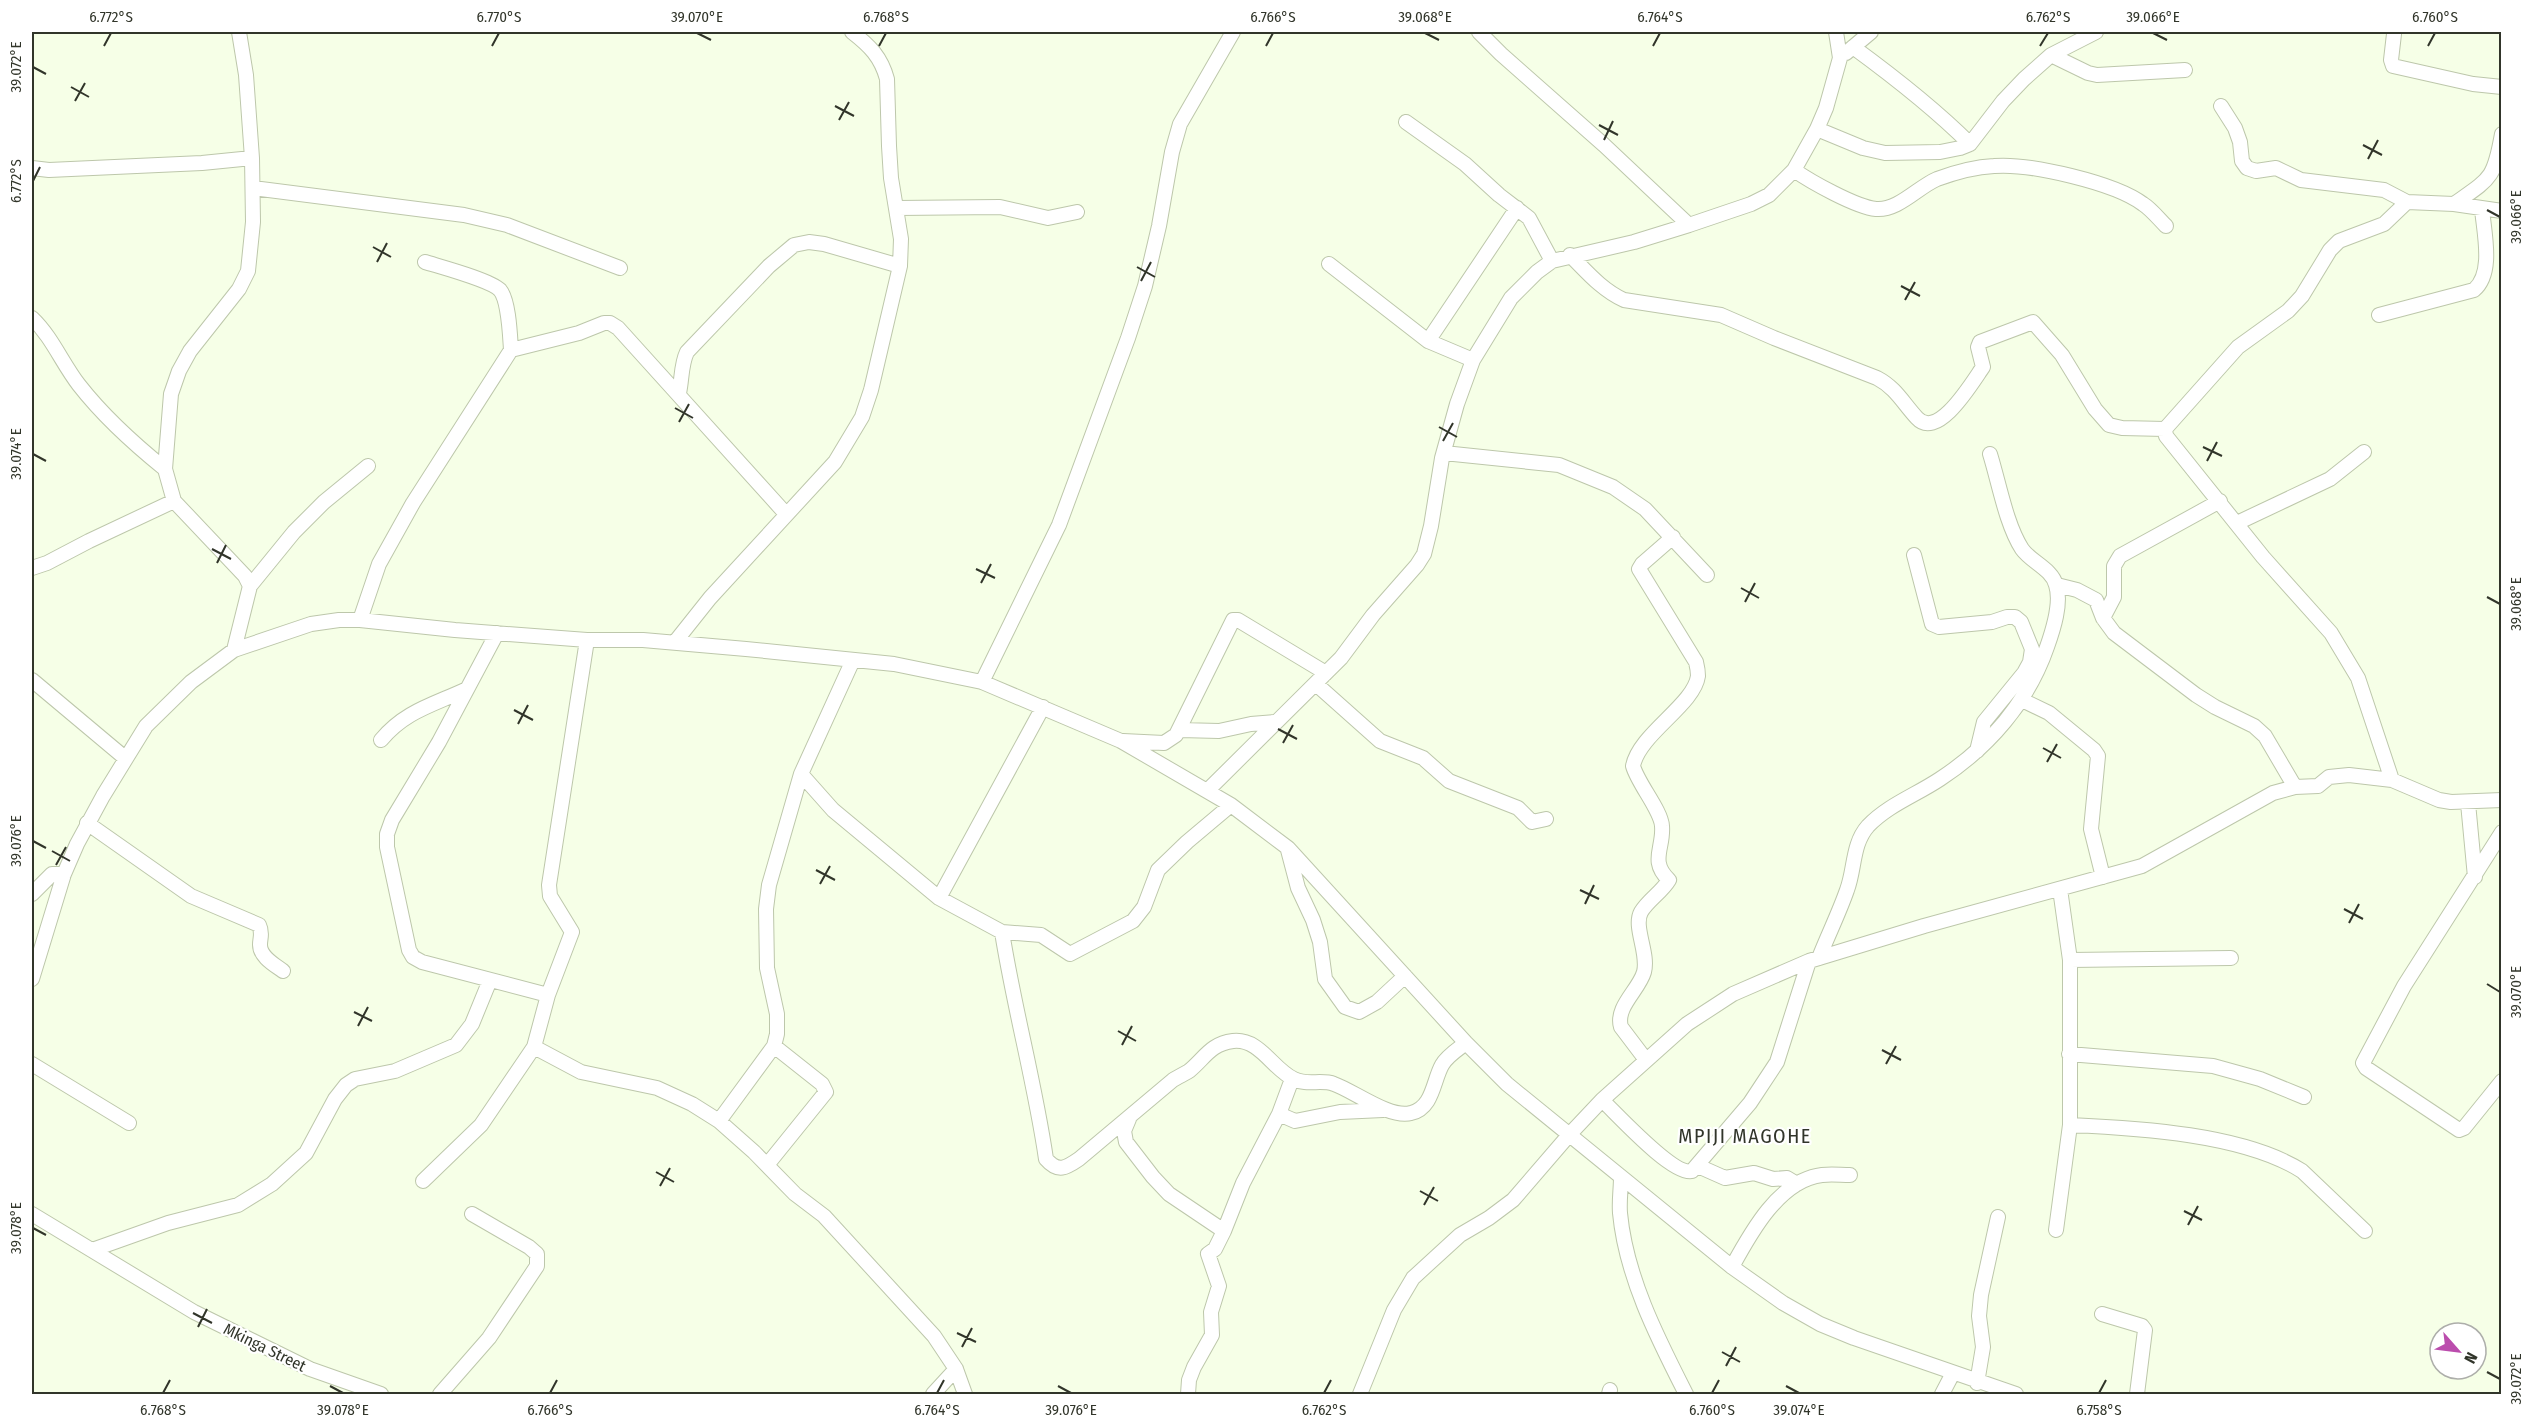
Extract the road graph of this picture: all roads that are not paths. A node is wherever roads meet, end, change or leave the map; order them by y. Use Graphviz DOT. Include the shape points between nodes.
graph roads {
  1 [pos="239,32"];
  2 [pos="852,32"];
  3 [pos="1233,32"];
  4 [pos="1479,32"];
  5 [pos="1836,32"];
  6 [pos="1871,32"];
  7 [pos="2096,32"];
  8 [pos="2394,34"];
  9 [pos="1852,47"];
  10 [pos="2051,55"];
  11 [pos="1840,58"];
  12 [pos="2185,70"];
  13 [pos="2502,87"];
  14 [pos="2221,106"];
  15 [pos="1406,123"];
  16 [pos="1817,129"];
  17 [pos="2502,134"];
  18 [pos="1970,144"];
  19 [pos="252,158"];
  20 [pos="32,168"];
  21 [pos="1794,170"];
  22 [pos="252,188"];
  23 [pos="2407,202"];
  24 [pos="2454,204"];
  25 [pos="897,208"];
  26 [pos="1517,208"];
  27 [pos="2482,208"];
  28 [pos="2502,211"];
  29 [pos="1077,212"];
  30 [pos="1689,225"];
  31 [pos="2166,226"];
  32 [pos="1570,255"];
  33 [pos="1552,261"];
  34 [pos="425,262"];
  35 [pos="1329,264"];
  36 [pos="900,266"];
  37 [pos="620,268"];
  38 [pos="2379,315"];
  39 [pos="32,318"];
  40 [pos="1428,341"];
  41 [pos="511,350"];
  42 [pos="1473,360"];
  43 [pos="679,393"];
  44 [pos="2165,429"];
  45 [pos="2364,452"];
  46 [pos="1444,453"];
  47 [pos="1990,454"];
  48 [pos="368,466"];
  49 [pos="165,469"];
  50 [pos="174,501"];
  51 [pos="2220,501"];
  52 [pos="786,514"];
  53 [pos="2237,523"];
  54 [pos="1673,537"];
  55 [pos="1914,555"];
  56 [pos="32,568"];
  57 [pos="1707,575"];
  58 [pos="2057,585"];
  59 [pos="250,586"];
  60 [pos="2103,618"];
  61 [pos="360,620"];
  62 [pos="497,633"];
  63 [pos="587,640"];
  64 [pos="675,642"];
  65 [pos="234,650"];
  66 [pos="853,660"];
  67 [pos="1326,673"];
  68 [pos="32,680"];
  69 [pos="982,682"];
  70 [pos="1316,684"];
  71 [pos="467,689"];
  72 [pos="2022,700"];
  73 [pos="1044,707"];
  74 [pos="1274,722"];
  75 [pos="1180,730"];
  76 [pos="381,740"];
  77 [pos="1121,741"];
  78 [pos="1977,751"];
  79 [pos="125,759"];
  80 [pos="801,774"];
  81 [pos="2392,780"];
  82 [pos="2295,787"];
  83 [pos="1207,791"];
  84 [pos="2502,800"];
  85 [pos="2468,803"];
  86 [pos="1231,806"];
  87 [pos="1546,819"];
  88 [pos="87,824"];
  89 [pos="2502,832"];
  90 [pos="1288,848"];
  91 [pos="64,873"];
  92 [pos="2103,877"];
  93 [pos="2475,877"];
  94 [pos="2060,889"];
  95 [pos="32,894"];
  96 [pos="939,898"];
  97 [pos="1002,932"];
  98 [pos="2231,958"];
  99 [pos="1814,959"];
  100 [pos="2070,960"];
  101 [pos="283,971"];
  102 [pos="1405,976"];
  103 [pos="32,979"];
  104 [pos="490,980"];
  105 [pos="548,996"];
  106 [pos="1466,1043"];
  107 [pos="774,1046"];
  108 [pos="534,1047"];
  109 [pos="2069,1054"];
  110 [pos="1646,1060"];
  111 [pos="32,1064"];
  112 [pos="1292,1079"];
  113 [pos="2502,1081"];
  114 [pos="2304,1097"];
  115 [pos="1602,1100"];
  116 [pos="1388,1110"];
  117 [pos="1279,1114"];
  118 [pos="1130,1117"];
  119 [pos="719,1121"];
  120 [pos="129,1123"];
  121 [pos="2070,1125"];
  122 [pos="1569,1134"];
  123 [pos="767,1165"];
  124 [pos="1698,1166"];
  125 [pos="1850,1175"];
  126 [pos="1622,1177"];
  127 [pos="423,1181"];
  128 [pos="1797,1184"];
  129 [pos="32,1214"];
  130 [pos="472,1214"];
  131 [pos="1998,1217"];
  132 [pos="2056,1230"];
  133 [pos="1224,1231"];
  134 [pos="2365,1231"];
  135 [pos="92,1250"];
  136 [pos="1732,1267"];
  137 [pos="2102,1314"];
  138 [pos="956,1369"];
  139 [pos="1953,1372"];
  140 [pos="1977,1383"];
  141 [pos="381,1395"];
  142 [pos="440,1395"];
  143 [pos="933,1395"];
  144 [pos="964,1395"];
  145 [pos="1188,1395"];
  146 [pos="1360,1395"];
  147 [pos="1686,1395"];
  148 [pos="1942,1395"];
  149 [pos="2016,1395"];
  150 [pos="2137,1395"];
  1 -- 19 [label="street"];
  2 -- 25 [label="street" via="874,50 887,79 891,178"];
  3 -- 69 [label="street" via="1180,124 1145,286 1128,338 1059,525"];
  4 -- 30 [label="street"];
  5 -- 11 [label="street"];
  6 -- 9 [label="street"];
  7 -- 10 [label="street"];
  8 -- 13 [label="street" via="2391,64 2396,68"];
  9 -- 11 [label="street"];
  9 -- 18 [label="street" via="1900,81"];
  10 -- 12 [label="street" via="2097,75"];
  10 -- 18 [label="street" via="2003,101"];
  11 -- 16 [label="street"];
  14 -- 23 [label="street" via="2235,128 2247,168 2276,168 2301,180 2384,190"];
  15 -- 26 [label="street" via="1465,164"];
  16 -- 18 [label="street" via="1885,153 1940,152"];
  16 -- 21 [label="street"];
  17 -- 24 [label="street" via="2490,177"];
  19 -- 20 [label="street"];
  19 -- 22 [label="street"];
  21 -- 30 [label="street" via="1769,195"];
  21 -- 31 [label="street" via="1809,181 1877,209 1890,207 1934,180 1965,170 1997,166 2030,168 2118,190 2144,204"];
  22 -- 37 [label="street" via="464,215 507,225"];
  22 -- 49 [label="street" via="248,271 179,371 171,394"];
  23 -- 24 [label="street"];
  23 -- 44 [label="street" via="2384,224 2339,241 2302,296 2238,346"];
  24 -- 27 [label="street"];
  25 -- 29 [label="street" via="1000,207 1048,218"];
  25 -- 36 [label="street"];
  26 -- 33 [label="street" via="1529,218"];
  26 -- 40 [label="street"];
  27 -- 28 [label="street"];
  27 -- 38 [label="street" via="2486,271 2482,284 2474,290"];
  30 -- 32 [label="street" via="1634,242"];
  32 -- 33 [label="street"];
  32 -- 44 [label="street" via="1595,280 1624,300 1721,315 1877,378 1891,386 1918,420 1928,423 1954,408 1983,367 1980,342 2033,322 2062,355 2109,425"];
  33 -- 42 [label="street" via="1511,298"];
  34 -- 41 [label="street" via="500,291"];
  35 -- 40 [label="street"];
  36 -- 43 [label="street" via="824,244 795,245 769,266 687,352"];
  36 -- 52 [label="street" via="862,417 836,462"];
  39 -- 49 [label="street" via="45,331 79,385 124,436"];
  40 -- 42 [label="street"];
  41 -- 43 [label="street" via="610,323"];
  41 -- 61 [label="street" via="413,503 379,564"];
  42 -- 46 [label="street"];
  43 -- 52 [label="street"];
  44 -- 51 [label="street" via="2166,436"];
  45 -- 53 [label="street" via="2330,479"];
  46 -- 54 [label="street" via="1559,465 1582,473 1613,487 1645,509"];
  46 -- 67 [label="street" via="1424,554"];
  47 -- 58 [label="street" via="2015,536"];
  48 -- 59 [label="street" via="301,525"];
  49 -- 50 [label="street"];
  50 -- 56 [label="street"];
  50 -- 59 [label="street"];
  51 -- 53 [label="street"];
  51 -- 60 [label="street" via="2120,556 2114,566 2114,597"];
  52 -- 64 [label="street"];
  53 -- 81 [label="street" via="2331,633 2358,678"];
  54 -- 57 [label="street"];
  54 -- 110 [label="street" via="1639,569 1696,662 1698,676 1691,692 1659,725 1632,766 1662,823 1658,857 1660,870 1669,880 1639,916 1645,950 1643,975 1619,1021"];
  55 -- 78 [label="street" via="1932,624 1939,627 2015,617 2022,622 2032,649 2024,672 1984,722"];
  58 -- 60 [label="street" via="2096,600"];
  58 -- 72 [label="street" via="2054,628"];
  59 -- 65 [label="street"];
  60 -- 82 [label="street" via="2114,633 2196,695 2254,726 2265,736"];
  61 -- 62 [label="street"];
  61 -- 65 [label="street" via="311,624"];
  62 -- 63 [label="street"];
  62 -- 71 [label="street"];
  63 -- 64 [label="street"];
  63 -- 105 [label="street" via="549,885 550,896 572,932"];
  64 -- 66 [label="street"];
  65 -- 79 [label="street" via="190,682 146,726"];
  66 -- 69 [label="street"];
  66 -- 80 [label="street"];
  67 -- 70 [label="street"];
  67 -- 75 [label="street" via="1233,620"];
  68 -- 79 [label="street"];
  69 -- 73 [label="street"];
  70 -- 74 [label="street"];
  70 -- 87 [label="street" via="1380,741 1423,758 1449,781 1518,808 1532,822"];
  71 -- 76 [label="street" via="407,716"];
  71 -- 104 [label="street" via="392,820 387,847 413,957"];
  72 -- 78 [label="street"];
  72 -- 92 [label="street" via="2049,713 2098,756 2091,829"];
  73 -- 77 [label="street"];
  73 -- 96 [label="street"];
  74 -- 75 [label="street" via="1219,731"];
  74 -- 83 [label="street"];
  75 -- 77 [label="street" via="1164,743"];
  77 -- 83 [label="street"];
  78 -- 99 [label="street" via="1867,827 1858,844 1848,889"];
  79 -- 88 [label="street"];
  80 -- 96 [label="street" via="833,810"];
  80 -- 107 [label="street" via="773,867 766,909 767,968 777,1014"];
  81 -- 82 [label="street" via="2349,775 2329,777 2318,786"];
  81 -- 85 [label="street" via="2439,800"];
  82 -- 92 [label="street" via="2273,793 2142,866"];
  83 -- 86 [label="street"];
  84 -- 85 [label="street"];
  85 -- 93 [label="street"];
  86 -- 90 [label="street"];
  86 -- 97 [label="street" via="1158,870 1144,907 1133,921 1070,954 1041,935"];
  88 -- 91 [label="street"];
  88 -- 101 [label="street" via="191,896 259,925 263,932 262,953"];
  89 -- 93 [label="street"];
  90 -- 102 [label="street"];
  90 -- 102 [label="street" via="1298,888 1320,942 1325,979 1345,1007 1359,1012 1377,1002"];
  91 -- 95 [label="street" via="52,874"];
  91 -- 103 [label="street"];
  92 -- 94 [label="street"];
  93 -- 113 [label="street" via="2404,986 2363,1063 2458,1130 2464,1128"];
  94 -- 99 [label="street"];
  94 -- 100 [label="street"];
  96 -- 97 [label="street"];
  97 -- 118 [label="street" via="1046,1159 1060,1169 1068,1167"];
  98 -- 100 [label="street"];
  99 -- 110 [label="street" via="1733,994 1687,1024"];
  99 -- 124 [label="street" via="1777,1062 1750,1103"];
  100 -- 109 [label="street"];
  102 -- 106 [label="street"];
  104 -- 105 [label="street"];
  104 -- 135 [label="street" via="471,1024 456,1045 395,1071 355,1079 345,1085 306,1154 272,1184 238,1205 168,1223"];
  105 -- 108 [label="street"];
  106 -- 116 [label="street" via="1446,1059 1430,1097 1420,1108 1411,1113"];
  106 -- 122 [label="street" via="1507,1084"];
  107 -- 119 [label="street"];
  107 -- 123 [label="street" via="822,1084 826,1092"];
  108 -- 119 [label="street" via="581,1072 657,1088"];
  108 -- 127 [label="street" via="481,1125"];
  109 -- 114 [label="street" via="2213,1066 2252,1076"];
  109 -- 121 [label="street"];
  110 -- 115 [label="street"];
  111 -- 120 [label="street"];
  112 -- 116 [label="street" via="1334,1084"];
  112 -- 117 [label="street"];
  112 -- 118 [label="street" via="1250,1043 1230,1041 1207,1051"];
  115 -- 122 [label="street"];
  115 -- 124 [label="street" via="1669,1162 1688,1172"];
  116 -- 117 [label="street" via="1340,1112 1295,1121"];
  117 -- 133 [label="street"];
  118 -- 133 [label="street" via="1124,1131 1126,1142 1154,1177 1169,1194"];
  119 -- 123 [label="street"];
  121 -- 132 [label="street"];
  121 -- 134 [label="street" via="2138,1128 2242,1147 2302,1171"];
  122 -- 126 [label="street"];
  122 -- 146 [label="street" via="1513,1200 1460,1235 1413,1278 1394,1310"];
  123 -- 138 [label="street" via="795,1194 824,1215 934,1336"];
  124 -- 128 [label="street" via="1725,1178 1754,1173 1786,1178"];
  125 -- 128 [label="street" via="1822,1175"];
  126 -- 136 [label="street"];
  126 -- 147 [label="street" via="1620,1212 1626,1249"];
  128 -- 136 [label="street" via="1767,1211"];
  129 -- 135 [label="street, Mkinga Street"];
  130 -- 142 [label="street" via="529,1247 539,1260 489,1338"];
  131 -- 140 [label="street" via="1981,1295 1983,1347"];
  133 -- 145 [label="street" via="1208,1254 1219,1286 1211,1312 1212,1335 1194,1367"];
  135 -- 141 [label="street, Mkinga Street" via="194,1312 310,1369"];
  136 -- 139 [label="street" via="1820,1324"];
  137 -- 150 [label="street" via="2145,1330"];
  138 -- 143 [label="street"];
  138 -- 144 [label="street"];
  139 -- 140 [label="street"];
  139 -- 148 [label="street"];
  140 -- 149 [label="street"];
}
